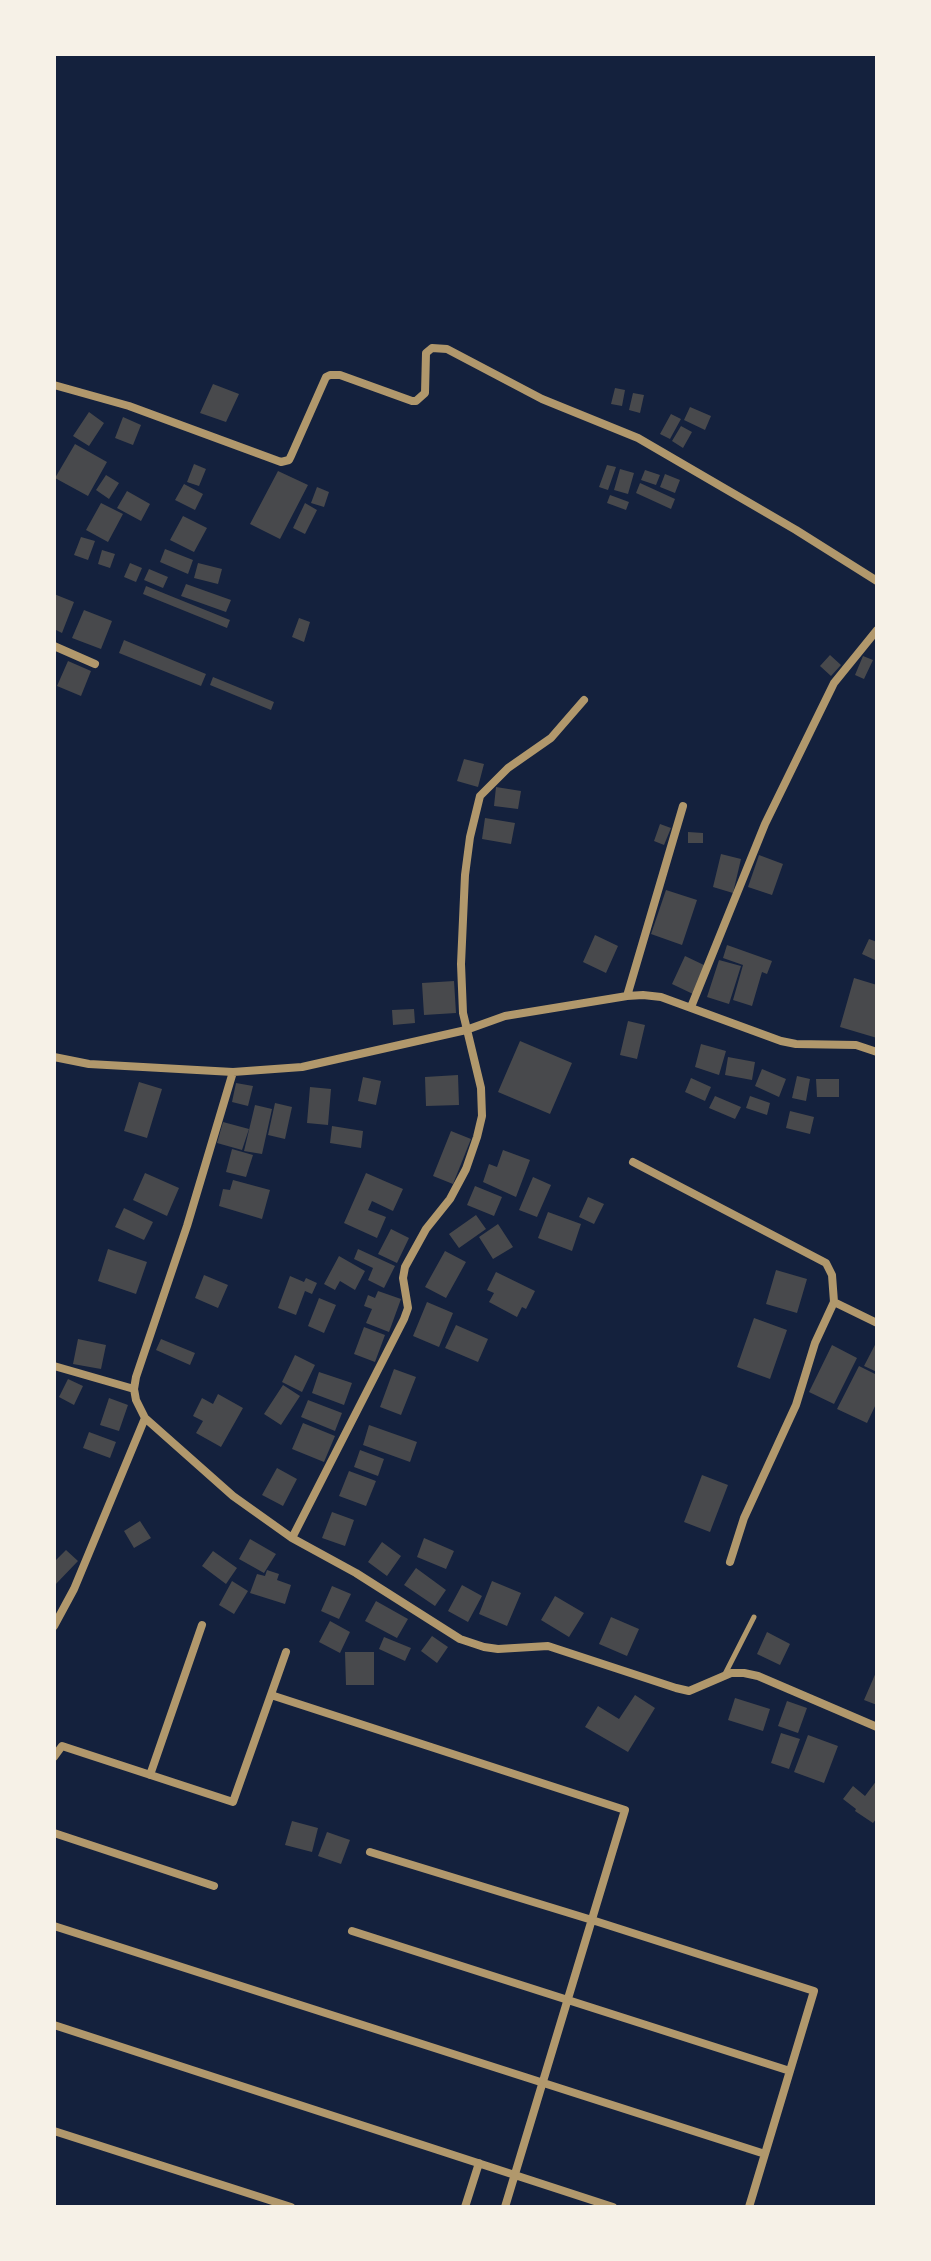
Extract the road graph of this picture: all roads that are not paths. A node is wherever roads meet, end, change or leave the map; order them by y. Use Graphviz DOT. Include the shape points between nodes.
graph roads {
  1 [pos="54,385"];
  2 [pos="877,581"];
  3 [pos="877,630"];
  4 [pos="54,646"];
  5 [pos="95,664"];
  6 [pos="584,700"];
  7 [pos="683,806"];
  8 [pos="627,996"];
  9 [pos="691,1007"];
  10 [pos="466,1030"];
  11 [pos="877,1052"];
  12 [pos="54,1057"];
  13 [pos="233,1072"];
  14 [pos="633,1162"];
  15 [pos="834,1302"];
  16 [pos="877,1323"];
  17 [pos="54,1366"];
  18 [pos="134,1389"];
  19 [pos="145,1418"];
  20 [pos="292,1538"];
  21 [pos="730,1562"];
  22 [pos="754,1617"];
  23 [pos="202,1625"];
  24 [pos="54,1626"];
  25 [pos="286,1652"];
  26 [pos="725,1675"];
  27 [pos="271,1695"];
  28 [pos="877,1727"];
  29 [pos="54,1757"];
  30 [pos="150,1775"];
  31 [pos="54,1833"];
  32 [pos="370,1852"];
  33 [pos="214,1886"];
  34 [pos="592,1920"];
  35 [pos="54,1926"];
  36 [pos="352,1931"];
  37 [pos="567,2000"];
  38 [pos="54,2025"];
  39 [pos="790,2071"];
  40 [pos="543,2082"];
  41 [pos="54,2131"];
  42 [pos="765,2154"];
  43 [pos="479,2163"];
  44 [pos="515,2175"];
  45 [pos="291,2207"];
  46 [pos="465,2207"];
  47 [pos="505,2207"];
  48 [pos="613,2207"];
  49 [pos="749,2207"];
  1 -- 2 [label="street" via="129,406 281,462 289,460 326,377 340,375 416,401 425,393 426,353 447,349 542,399 638,438"];
  3 -- 9 [label="street" via="834,683 765,824"];
  4 -- 5 [label="street"];
  6 -- 10 [label="street" via="551,738 480,796 462,917"];
  7 -- 8 [label="street"];
  8 -- 9 [label="street" via="661,997"];
  8 -- 10 [label="street" via="505,1016"];
  9 -- 11 [label="street" via="781,1041 856,1045"];
  10 -- 13 [label="street" via="302,1067"];
  10 -- 20 [label="street" via="481,1088 477,1137 450,1199 405,1267 404,1319"];
  12 -- 13 [label="street" via="89,1064"];
  13 -- 18 [label="street"];
  14 -- 15 [label="street" via="826,1263"];
  15 -- 16 [label="street"];
  15 -- 21 [label="street"];
  17 -- 18 [label="street"];
  18 -- 19 [label="street"];
  19 -- 20 [label="street" via="233,1496"];
  19 -- 24 [label="street"];
  20 -- 26 [label="street" via="470,1643 498,1649 548,1646 689,1691"];
  22 -- 26 [label="lane"];
  23 -- 30 [label="street"];
  25 -- 27 [label="street"];
  26 -- 28 [label="street" via="758,1676"];
  27 -- 30 [label="street" via="233,1802"];
  27 -- 34 [label="street" via="625,1810"];
  29 -- 30 [label="street" via="62,1746"];
  31 -- 33 [label="street"];
  32 -- 34 [label="street"];
  34 -- 37 [label="street"];
  34 -- 39 [label="street" via="814,1991"];
  35 -- 40 [label="street"];
  36 -- 37 [label="street"];
  37 -- 39 [label="street"];
  37 -- 40 [label="street"];
  38 -- 43 [label="street"];
  39 -- 42 [label="street"];
  40 -- 42 [label="street"];
  40 -- 44 [label="street"];
  41 -- 45 [label="street"];
  42 -- 49 [label="street"];
  43 -- 44 [label="street"];
  43 -- 46 [label="street"];
  44 -- 47 [label="street"];
  44 -- 48 [label="street"];
}
